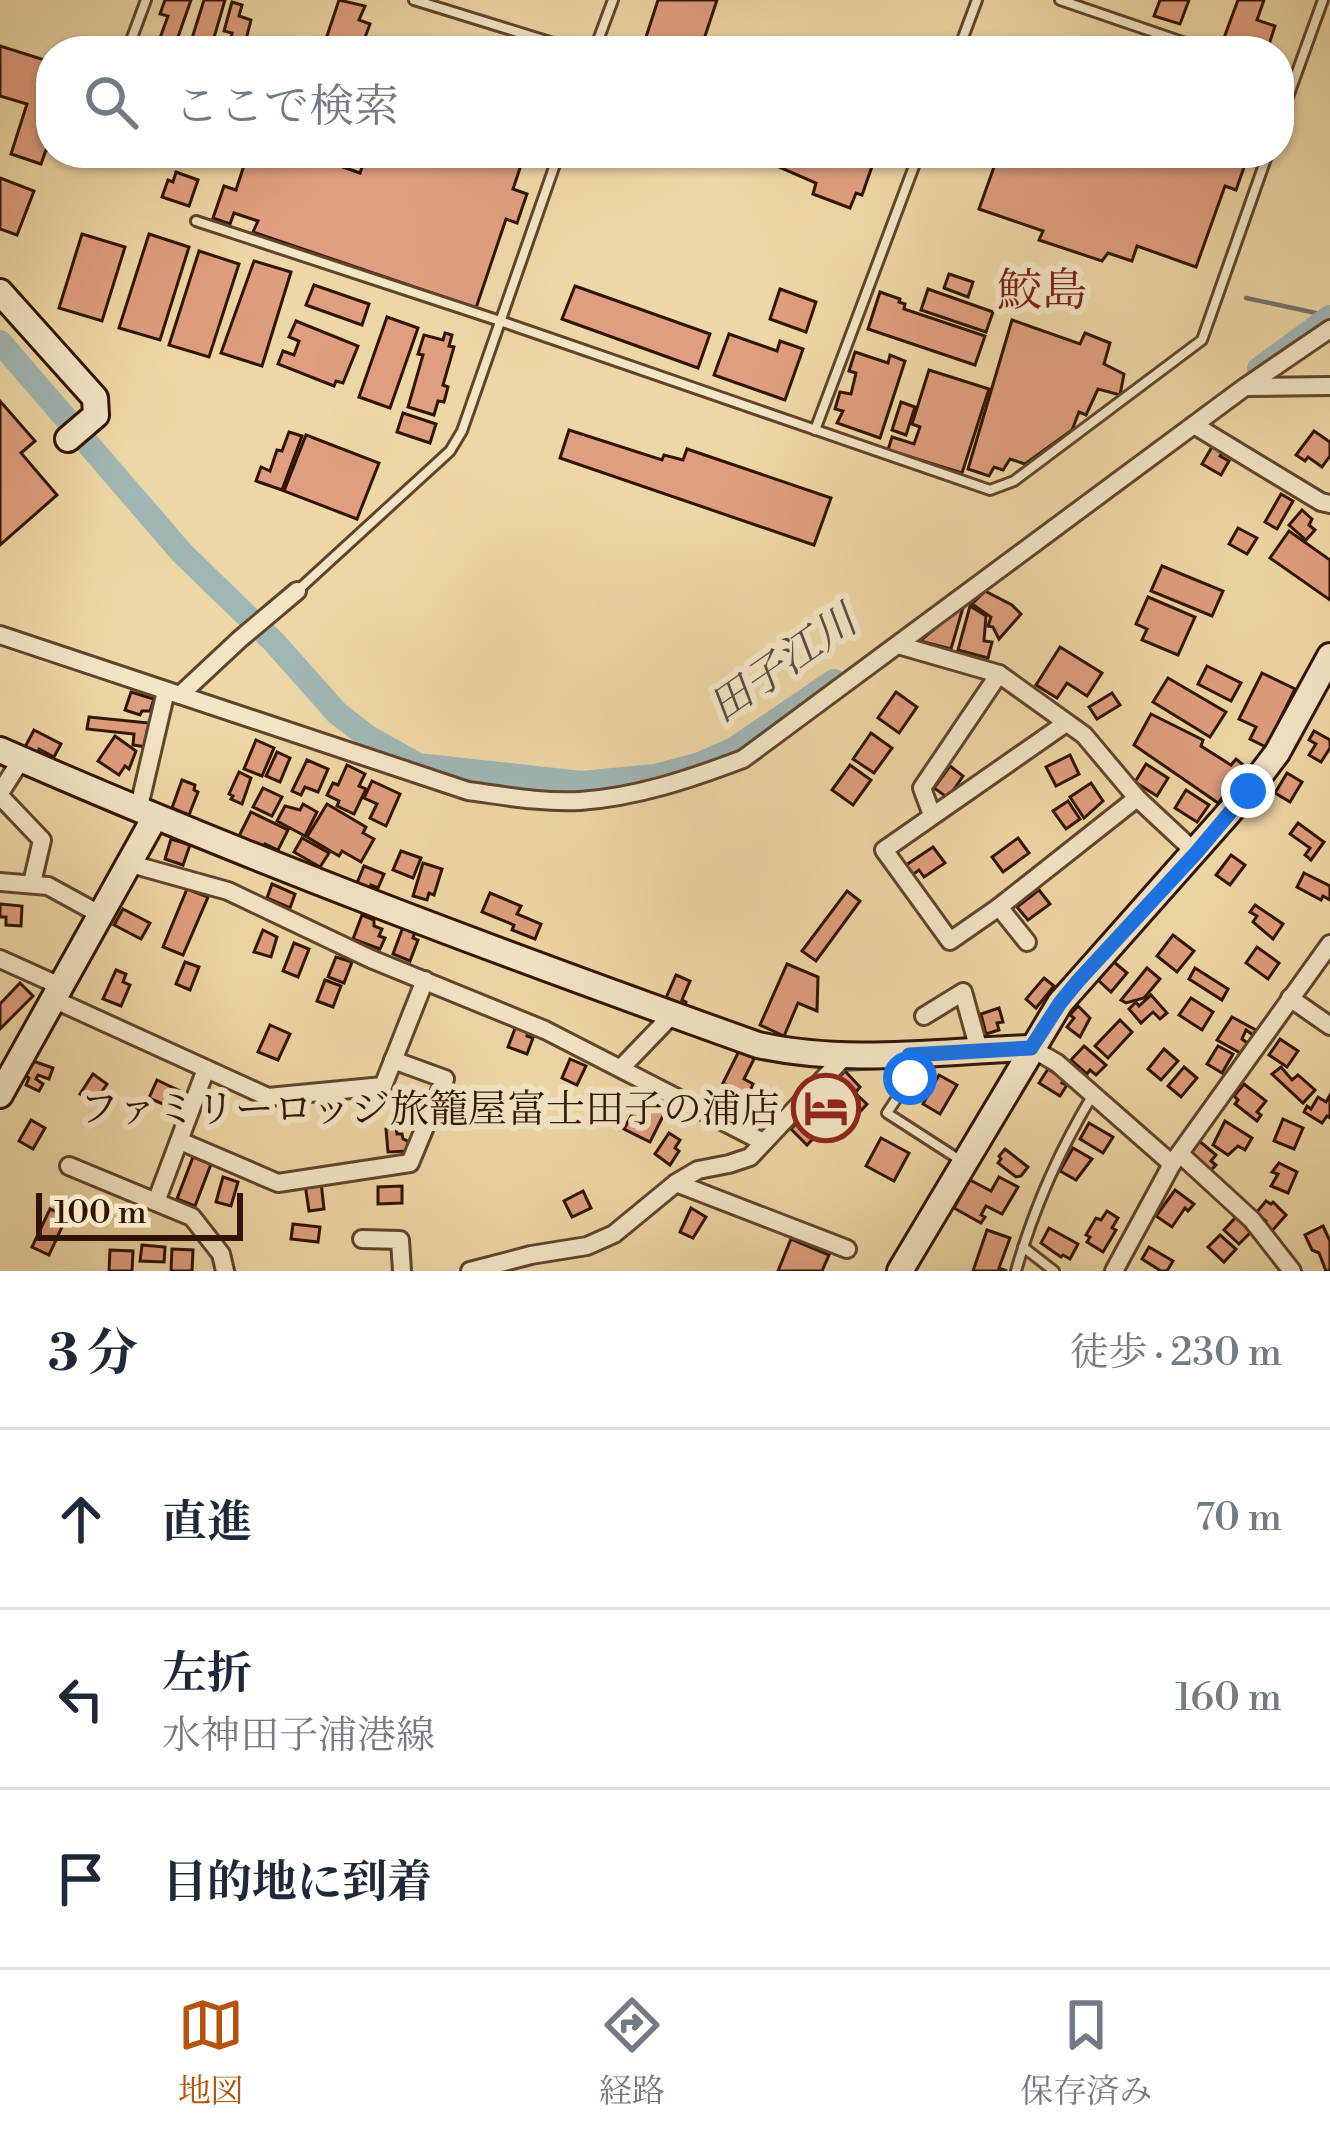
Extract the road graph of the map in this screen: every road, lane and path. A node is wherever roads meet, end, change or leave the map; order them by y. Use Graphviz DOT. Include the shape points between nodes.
graph roads {
  1 [pos="146,0"];
  2 [pos="414,0"];
  3 [pos="613,0"];
  4 [pos="977,0"];
  5 [pos="1060,0"];
  6 [pos="1323,0"];
  7 [pos="133,36"];
  8 [pos="530,36"];
  9 [pos="600,36"];
  10 [pos="964,36"];
  11 [pos="1165,36"];
  12 [pos="1294,80"];
  13 [pos="554,168"];
  14 [pos="913,168"];
  15 [pos="1263,168"];
  16 [pos="196,221"];
  17 [pos="0,292"];
  18 [pos="500,321"];
  19 [pos="1330,329"];
  20 [pos="1330,386"];
  21 [pos="1245,387"];
  22 [pos="1194,425"];
  23 [pos="815,430"];
  24 [pos="68,439"];
  25 [pos="1330,504"];
  26 [pos="298,591"];
  27 [pos="0,635"];
  28 [pos="898,645"];
  29 [pos="1330,656"];
  30 [pos="999,674"];
  31 [pos="173,693"];
  32 [pos="1066,723"];
  33 [pos="11,755"];
  34 [pos="0,795"];
  35 [pos="1137,798"];
  36 [pos="147,814"];
  37 [pos="932,815"];
  38 [pos="1196,853"];
  39 [pos="131,864"];
  40 [pos="0,882"];
  41 [pos="32,883"];
  42 [pos="999,907"];
  43 [pos="101,915"];
  44 [pos="1028,942"];
  45 [pos="1330,944"];
  46 [pos="0,959"];
  47 [pos="424,980"];
  48 [pos="57,993"];
  49 [pos="1290,998"];
  50 [pos="672,1015"];
  51 [pos="924,1016"];
  52 [pos="1330,1026"];
  53 [pos="1031,1048"];
  54 [pos="979,1050"];
  55 [pos="844,1057"];
  56 [pos="393,1060"];
  57 [pos="909,1062"];
  58 [pos="621,1068"];
  59 [pos="206,1069"];
  60 [pos="0,1095"];
  61 [pos="1093,1095"];
  62 [pos="180,1141"];
  63 [pos="764,1142"];
  64 [pos="1176,1159"];
  65 [pos="964,1163"];
  66 [pos="69,1166"];
  67 [pos="676,1184"];
  68 [pos="155,1202"];
  69 [pos="362,1240"];
  70 [pos="1023,1247"];
  71 [pos="847,1249"];
  72 [pos="531,1263"];
  73 [pos="226,1271"];
  74 [pos="402,1271"];
  75 [pos="470,1271"];
  76 [pos="900,1271"];
  77 [pos="1016,1271"];
  78 [pos="1054,1271"];
  79 [pos="1114,1271"];
  80 [pos="1292,1271"];
  1 -- 7 [label="lane"];
  2 -- 8 [label="lane"];
  3 -- 9 [label="lane"];
  4 -- 10 [label="lane"];
  5 -- 11 [label="lane"];
  6 -- 12 [label="lane"];
  13 -- 18 [label="lane"];
  14 -- 23 [label="lane"];
  15 -- 23 [label="lane" via="1202,340 1014,482 990,490"];
  16 -- 18 [label="lane"];
  17 -- 24 [label="street" via="95,398 96,416"];
  18 -- 23 [label="lane"];
  18 -- 26 [label="lane" via="450,451"];
  19 -- 21 [label="street"];
  20 -- 21 [label="street"];
  21 -- 22 [label="street"];
  22 -- 25 [label="street"];
  22 -- 28 [label="street"];
  26 -- 31 [label="street"];
  27 -- 31 [label="street"];
  28 -- 30 [label="street"];
  28 -- 31 [label="street" via="743,759 634,794 578,801 468,791"];
  29 -- 38 [label="street" via="1277,753"];
  30 -- 32 [label="street"];
  30 -- 37 [label="street" via="922,788"];
  31 -- 36 [label="street"];
  32 -- 35 [label="street"];
  32 -- 37 [label="street"];
  33 -- 34 [label="street"];
  33 -- 36 [label="street"];
  34 -- 41 [label="street" via="42,841"];
  35 -- 38 [label="street"];
  35 -- 42 [label="street"];
  36 -- 39 [label="street"];
  36 -- 50 [label="street"];
  37 -- 42 [label="street" via="884,850 950,941"];
  38 -- 53 [label="street" via="1078,981"];
  39 -- 43 [label="street"];
  39 -- 47 [label="street" via="228,891"];
  40 -- 41 [label="street"];
  41 -- 43 [label="street"];
  42 -- 44 [label="street"];
  43 -- 48 [label="street"];
  45 -- 49 [label="street"];
  46 -- 48 [label="street"];
  47 -- 56 [label="street"];
  47 -- 58 [label="street"];
  48 -- 59 [label="street"];
  48 -- 60 [label="street"];
  49 -- 52 [label="street"];
  49 -- 64 [label="street"];
  50 -- 55 [label="street" via="786,1052"];
  50 -- 58 [label="street"];
  51 -- 54 [label="street" via="963,992"];
  53 -- 54 [label="street"];
  53 -- 61 [label="street"];
  53 -- 65 [label="street"];
  54 -- 57 [label="street"];
  55 -- 57 [label="street"];
  55 -- 63 [label="street"];
  56 -- 59 [label="street" via="383,1086 268,1097"];
  56 -- 62 [label="street" via="446,1079 410,1163 278,1183"];
  57 -- 65 [label="lane" via="910,1078 887,1113"];
  58 -- 63 [label="street"];
  59 -- 62 [label="street"];
  61 -- 64 [label="street"];
  61 -- 70 [label="lane" via="1062,1146"];
  62 -- 68 [label="street"];
  63 -- 67 [label="street" via="750,1156"];
  64 -- 79 [label="street"];
  64 -- 80 [label="street" via="1252,1220"];
  65 -- 76 [label="street"];
  66 -- 68 [label="street"];
  67 -- 71 [label="street"];
  67 -- 72 [label="street" via="614,1234"];
  68 -- 73 [label="street" via="193,1217"];
  69 -- 74 [label="street" via="400,1240"];
  70 -- 77 [label="lane"];
  70 -- 78 [label="lane"];
  72 -- 75 [label="street"];
}
